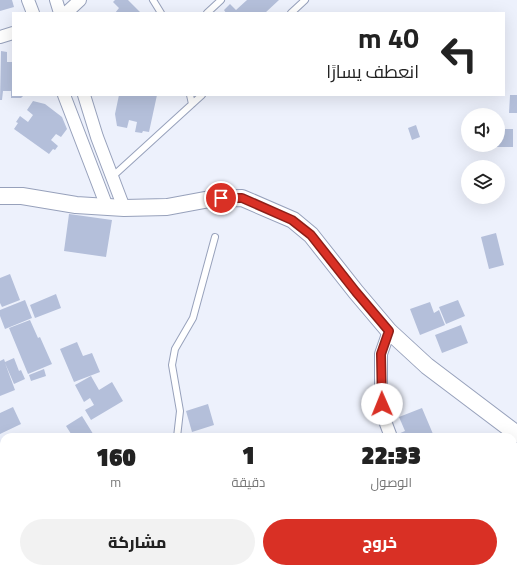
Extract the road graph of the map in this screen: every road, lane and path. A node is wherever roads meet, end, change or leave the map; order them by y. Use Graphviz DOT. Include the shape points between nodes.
graph roads {
  1 [pos="28,0"];
  2 [pos="56,0"];
  3 [pos="80,0"];
  4 [pos="153,0"];
  5 [pos="221,0"];
  6 [pos="305,0"];
  7 [pos="33,12"];
  8 [pos="60,12"];
  9 [pos="67,12"];
  10 [pos="160,12"];
  11 [pos="208,12"];
  12 [pos="292,12"];
  13 [pos="12,33"];
  14 [pos="0,37"];
  15 [pos="64,96"];
  16 [pos="84,96"];
  17 [pos="190,96"];
  18 [pos="201,96"];
  19 [pos="192,104"];
  20 [pos="112,177"];
  21 [pos="0,196"];
  22 [pos="107,207"];
  23 [pos="124,208"];
  24 [pos="215,237"];
  25 [pos="389,331"];
  26 [pos="177,433"];
  27 [pos="390,433"];
  28 [pos="516,433"];
  1 -- 7 [label="street"];
  2 -- 8 [label="street"];
  3 -- 9 [label="street"];
  4 -- 10 [label="lane"];
  5 -- 11 [label="lane"];
  6 -- 12 [label="lane"];
  13 -- 14 [label="street"];
  15 -- 22 [label="street"];
  16 -- 20 [label="street"];
  17 -- 19 [label="lane"];
  18 -- 19 [label="lane"];
  19 -- 20 [label="lane"];
  20 -- 23 [label="street"];
  21 -- 22 [label="main road" via="22,196"];
  22 -- 23 [label="main road"];
  23 -- 25 [label="main road" via="167,207 210,199 242,198 292,220 311,235"];
  24 -- 26 [label="lane" via="193,318 175,349 172,365 180,410"];
  25 -- 27 [label="street" via="381,354 381,394 382,413"];
  25 -- 28 [label="main road" via="427,366"];
}
